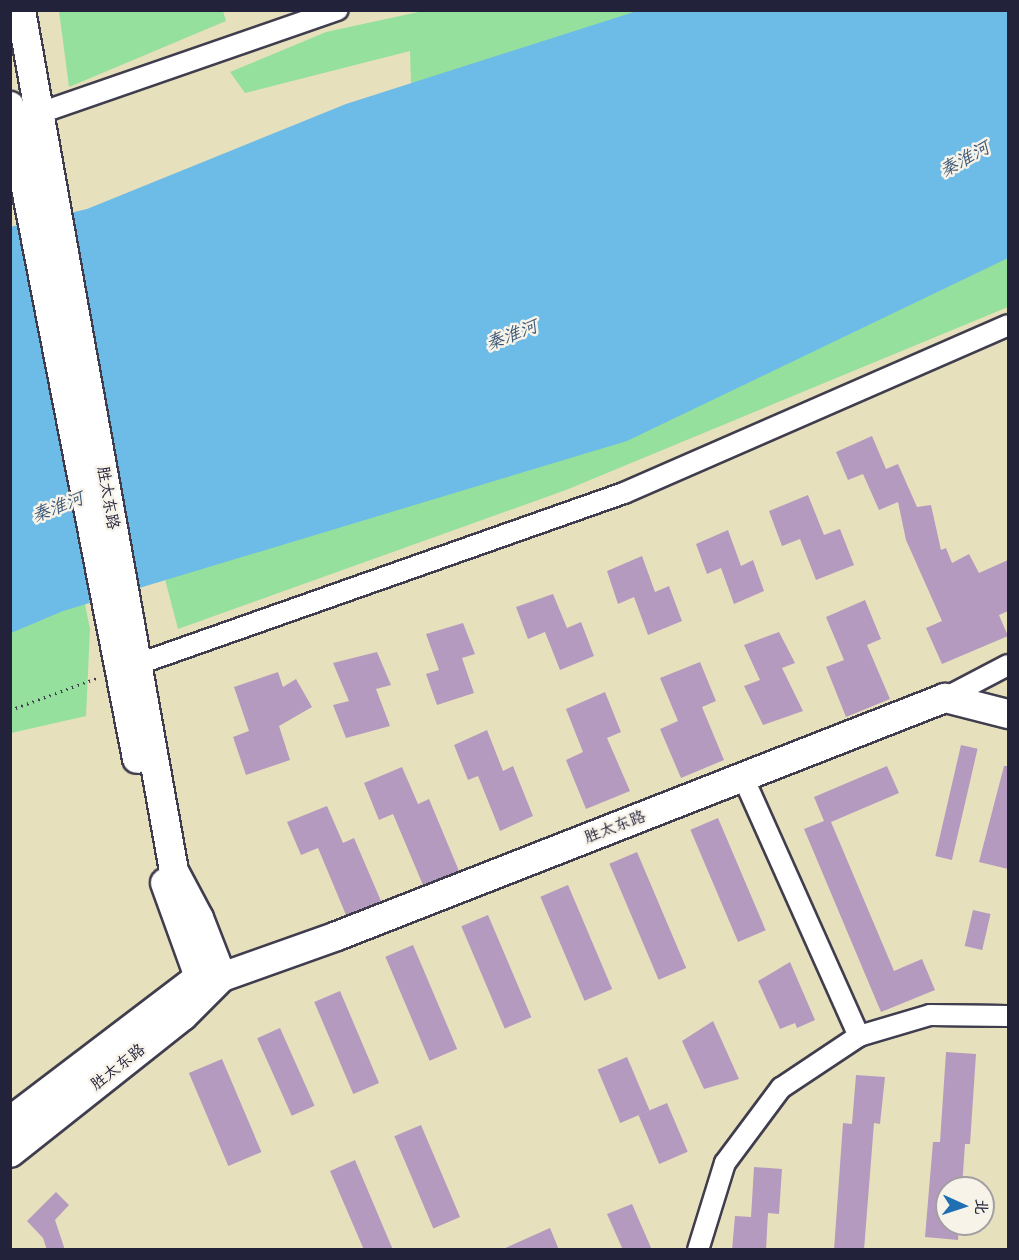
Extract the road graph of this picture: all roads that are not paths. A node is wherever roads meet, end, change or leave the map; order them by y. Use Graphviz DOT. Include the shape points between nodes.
graph roads {
  1 [pos="21,10"];
  2 [pos="338,10"];
  3 [pos="18,114"];
  4 [pos="1008,326"];
  5 [pos="127,657"];
  6 [pos="1008,665"];
  7 [pos="945,698"];
  8 [pos="1008,714"];
  9 [pos="743,777"];
  10 [pos="210,977"];
  11 [pos="1008,1016"];
  12 [pos="859,1036"];
  13 [pos="13,1135"];
  14 [pos="698,1250"];
  1 -- 3 [label="main road, 胜太东路"];
  2 -- 3 [label="street"];
  3 -- 5 [label="main road, 胜太东路" via="41,195"];
  4 -- 5 [label="street" via="624,494"];
  5 -- 10 [label="main road, 胜太东路" via="159,869"];
  6 -- 7 [label="street"];
  7 -- 8 [label="main road"];
  7 -- 9 [label="main road, 胜太东路"];
  9 -- 10 [label="main road, 胜太东路"];
  9 -- 12 [label="street"];
  10 -- 13 [label="main road, 胜太东路"];
  11 -- 12 [label="street" via="930,1015"];
  12 -- 14 [label="street" via="781,1088 725,1163"];
}
